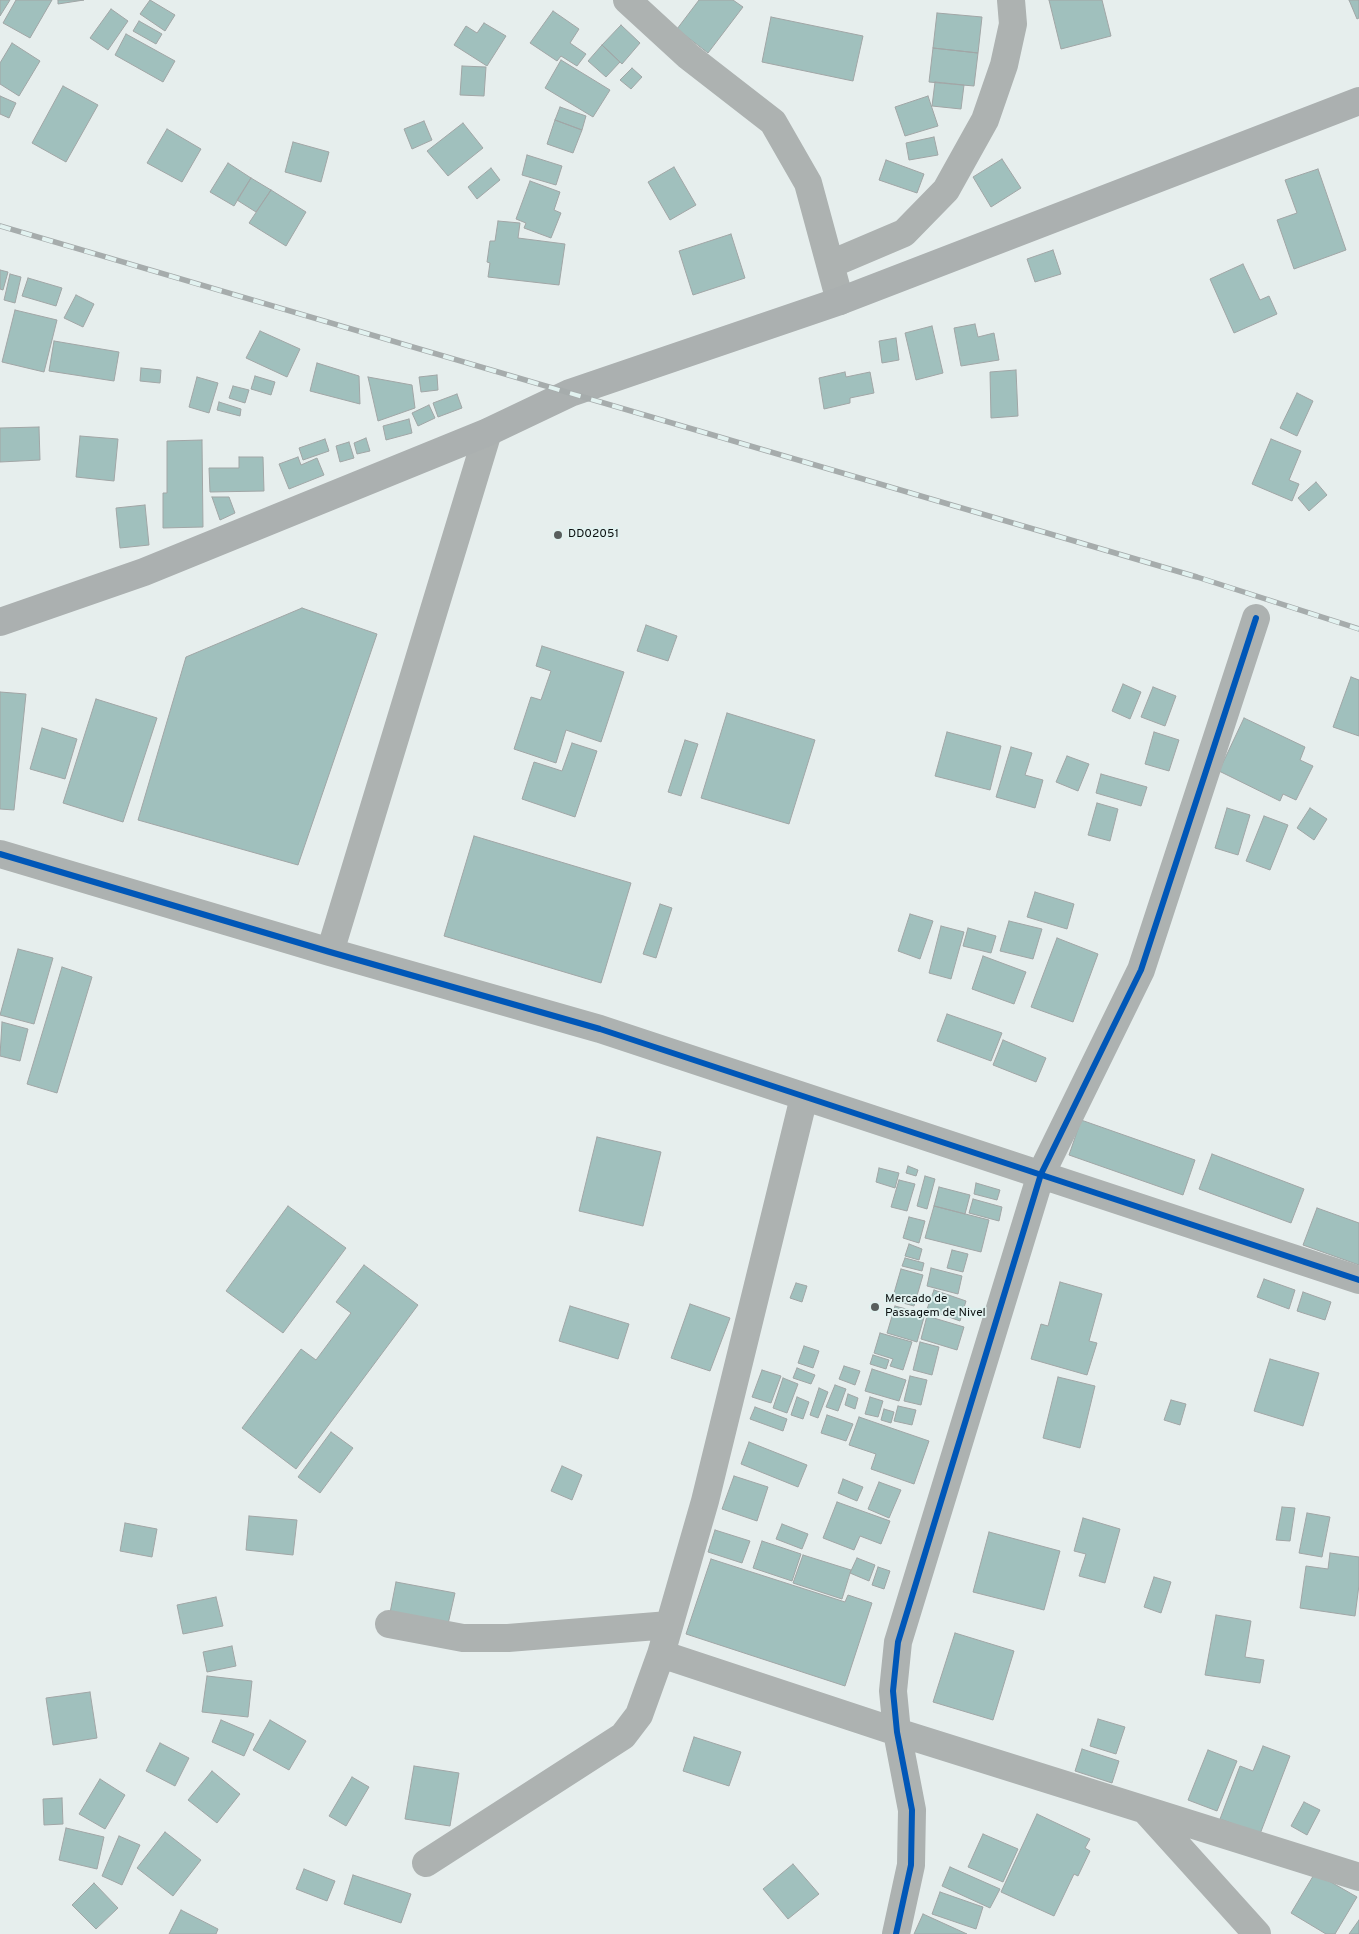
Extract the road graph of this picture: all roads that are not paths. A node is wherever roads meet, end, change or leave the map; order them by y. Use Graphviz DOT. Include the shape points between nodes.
graph roads {
  1 [pos="627,0"];
  2 [pos="1011,0"];
  3 [pos="1359,102"];
  4 [pos="832,264"];
  5 [pos="840,301"];
  6 [pos="488,432"];
  7 [pos="1256,618"];
  8 [pos="0,622"];
  9 [pos="0,854"];
  10 [pos="330,952"];
  11 [pos="804,1096"];
  12 [pos="1041,1174"];
  13 [pos="1359,1280"];
  14 [pos="389,1624"];
  15 [pos="669,1625"];
  16 [pos="661,1654"];
  17 [pos="897,1732"];
  18 [pos="1145,1810"];
  19 [pos="426,1863"];
  20 [pos="1359,1877"];
  21 [pos="896,1934"];
  22 [pos="1257,1934"];
  1 -- 4 [label="street" via="688,56 773,122 808,183"];
  2 -- 4 [label="street" via="1013,24 1004,65 985,120 946,190 904,233"];
  3 -- 5 [label="main road"];
  4 -- 5 [label="street"];
  5 -- 6 [label="main road" via="570,393"];
  6 -- 8 [label="main road" via="144,572"];
  6 -- 10 [label="street"];
  7 -- 12 [label="street" via="1141,970"];
  9 -- 10 [label="street"];
  10 -- 11 [label="street" via="600,1030"];
  11 -- 12 [label="street"];
  11 -- 15 [label="street" via="704,1501"];
  12 -- 13 [label="street"];
  12 -- 17 [label="street" via="898,1642 893,1691"];
  14 -- 15 [label="street" via="463,1638 508,1638"];
  15 -- 16 [label="street"];
  16 -- 17 [label="street"];
  16 -- 19 [label="street" via="639,1715 623,1736"];
  17 -- 18 [label="street"];
  17 -- 21 [label="street" via="912,1810 912,1856"];
  18 -- 20 [label="street"];
  18 -- 22 [label="street"];
}
